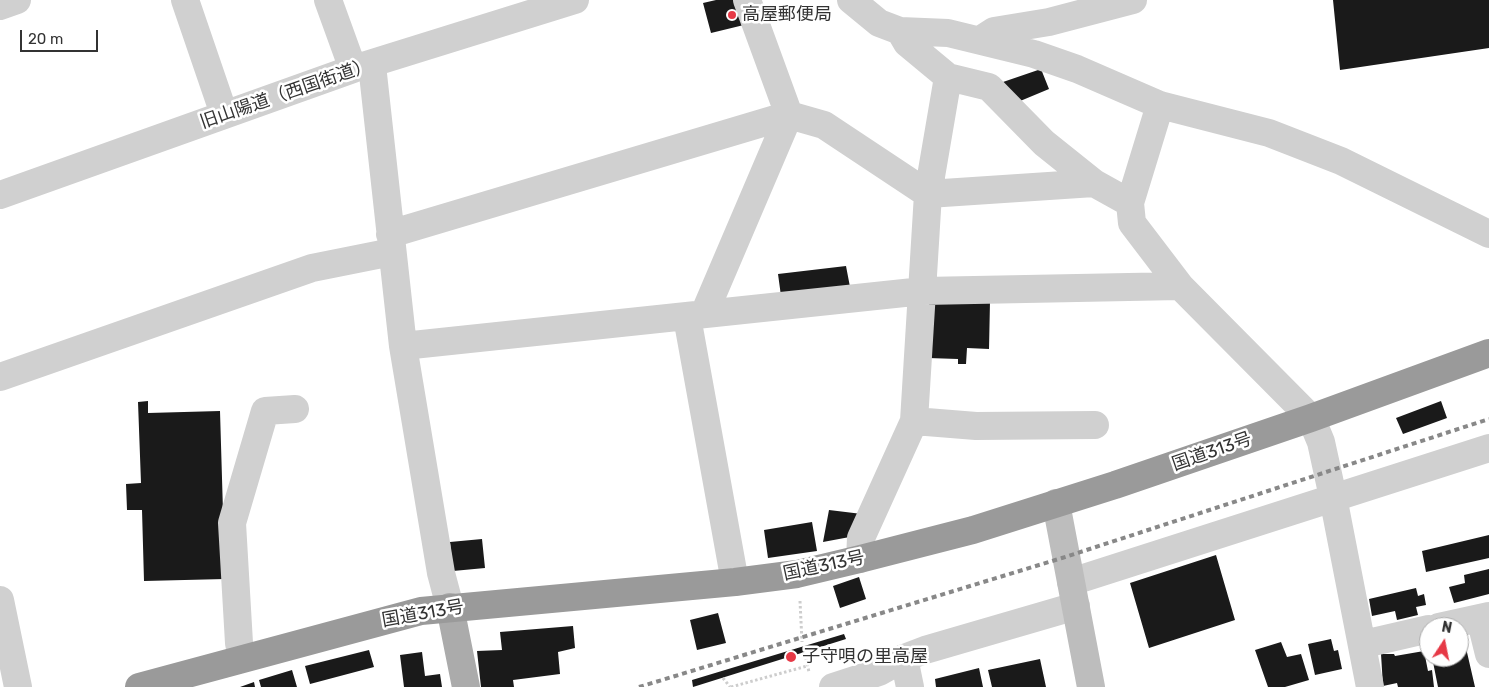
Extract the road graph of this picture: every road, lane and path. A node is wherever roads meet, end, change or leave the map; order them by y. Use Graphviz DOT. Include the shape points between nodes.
graph roads {
  1 [pos="17,0"];
  2 [pos="185,0"];
  3 [pos="328,0"];
  4 [pos="575,0"];
  5 [pos="747,0"];
  6 [pos="851,0"];
  7 [pos="1133,0"];
  8 [pos="0,6"];
  9 [pos="900,31"];
  10 [pos="980,40"];
  11 [pos="363,67"];
  12 [pos="948,77"];
  13 [pos="1160,105"];
  14 [pos="224,114"];
  15 [pos="790,115"];
  16 [pos="1094,183"];
  17 [pos="928,194"];
  18 [pos="0,195"];
  19 [pos="1130,204"];
  20 [pos="1489,234"];
  21 [pos="391,243"];
  22 [pos="1180,286"];
  23 [pos="923,291"];
  24 [pos="695,315"];
  25 [pos="403,346"];
  26 [pos="1489,353"];
  27 [pos="0,377"];
  28 [pos="294,409"];
  29 [pos="1311,418"];
  30 [pos="914,421"];
  31 [pos="1095,425"];
  32 [pos="1488,454"];
  33 [pos="1333,497"];
  34 [pos="1056,503"];
  35 [pos="860,559"];
  36 [pos="735,582"];
  37 [pos="1074,594"];
  38 [pos="800,597"];
  39 [pos="0,600"];
  40 [pos="450,607"];
  41 [pos="1484,617"];
  42 [pos="1469,620"];
  43 [pos="1419,631"];
  44 [pos="802,642"];
  45 [pos="1364,644"];
  46 [pos="805,654"];
  47 [pos="1489,654"];
  48 [pos="242,658"];
  49 [pos="904,658"];
  50 [pos="807,666"];
  51 [pos="809,672"];
  52 [pos="723,678"];
  53 [pos="150,686"];
  54 [pos="18,687"];
  55 [pos="466,687"];
  56 [pos="730,687"];
  57 [pos="834,687"];
  58 [pos="910,687"];
  59 [pos="1091,687"];
  60 [pos="1370,687"];
  1 -- 8 [label="street"];
  2 -- 14 [label="street"];
  3 -- 11 [label="street"];
  4 -- 11 [label="street, 旧山陽道（西国街道）"];
  5 -- 15 [label="street"];
  6 -- 9 [label="street" via="879,23"];
  7 -- 10 [label="street" via="1049,22 994,31"];
  9 -- 10 [label="street" via="948,32"];
  9 -- 12 [label="street" via="907,43"];
  10 -- 13 [label="street" via="1077,69"];
  11 -- 14 [label="street, 旧山陽道（西国街道）"];
  11 -- 21 [label="street"];
  12 -- 16 [label="street" via="989,87 1044,143"];
  12 -- 17 [label="street"];
  13 -- 19 [label="street"];
  13 -- 20 [label="street" via="1269,133 1341,161"];
  14 -- 18 [label="street, 旧山陽道（西国街道）"];
  15 -- 17 [label="street" via="824,125"];
  15 -- 21 [label="street"];
  15 -- 24 [label="street"];
  16 -- 17 [label="street"];
  16 -- 19 [label="street"];
  17 -- 23 [label="street"];
  19 -- 22 [label="street" via="1132,223"];
  21 -- 25 [label="street"];
  21 -- 27 [label="street"];
  22 -- 23 [label="street"];
  22 -- 29 [label="street"];
  23 -- 24 [label="street"];
  23 -- 30 [label="street"];
  24 -- 25 [label="street"];
  24 -- 36 [label="street"];
  25 -- 40 [label="street" via="441,574"];
  26 -- 29 [label="highway, 国道313号"];
  28 -- 48 [label="street" via="265,411 235,506 232,523"];
  29 -- 33 [label="street" via="1321,442"];
  29 -- 34 [label="highway, 国道313号"];
  30 -- 31 [label="street" via="976,426"];
  30 -- 35 [label="street" via="861,538"];
  32 -- 33 [label="street"];
  33 -- 37 [label="street"];
  33 -- 45 [label="street"];
  34 -- 35 [label="highway, 国道313号" via="973,530"];
  34 -- 37 [label="street"];
  35 -- 36 [label="highway, 国道313号" via="798,574"];
  36 -- 40 [label="highway, 国道313号"];
  37 -- 49 [label="street" via="1052,611"];
  37 -- 59 [label="street"];
  38 -- 44 [label="path"];
  39 -- 54 [label="street"];
  40 -- 48 [label="highway, 国道313号" via="395,616"];
  40 -- 55 [label="main road"];
  41 -- 42 [label="street"];
  41 -- 47 [label="street"];
  43 -- 45 [label="street"];
  45 -- 60 [label="street"];
  46 -- 50 [label="path"];
  48 -- 53 [label="highway, 国道313号"];
  49 -- 57 [label="street" via="879,672"];
  49 -- 58 [label="street"];
  50 -- 51 [label="path"];
  50 -- 56 [label="path"];
  52 -- 56 [label="path"];
}
